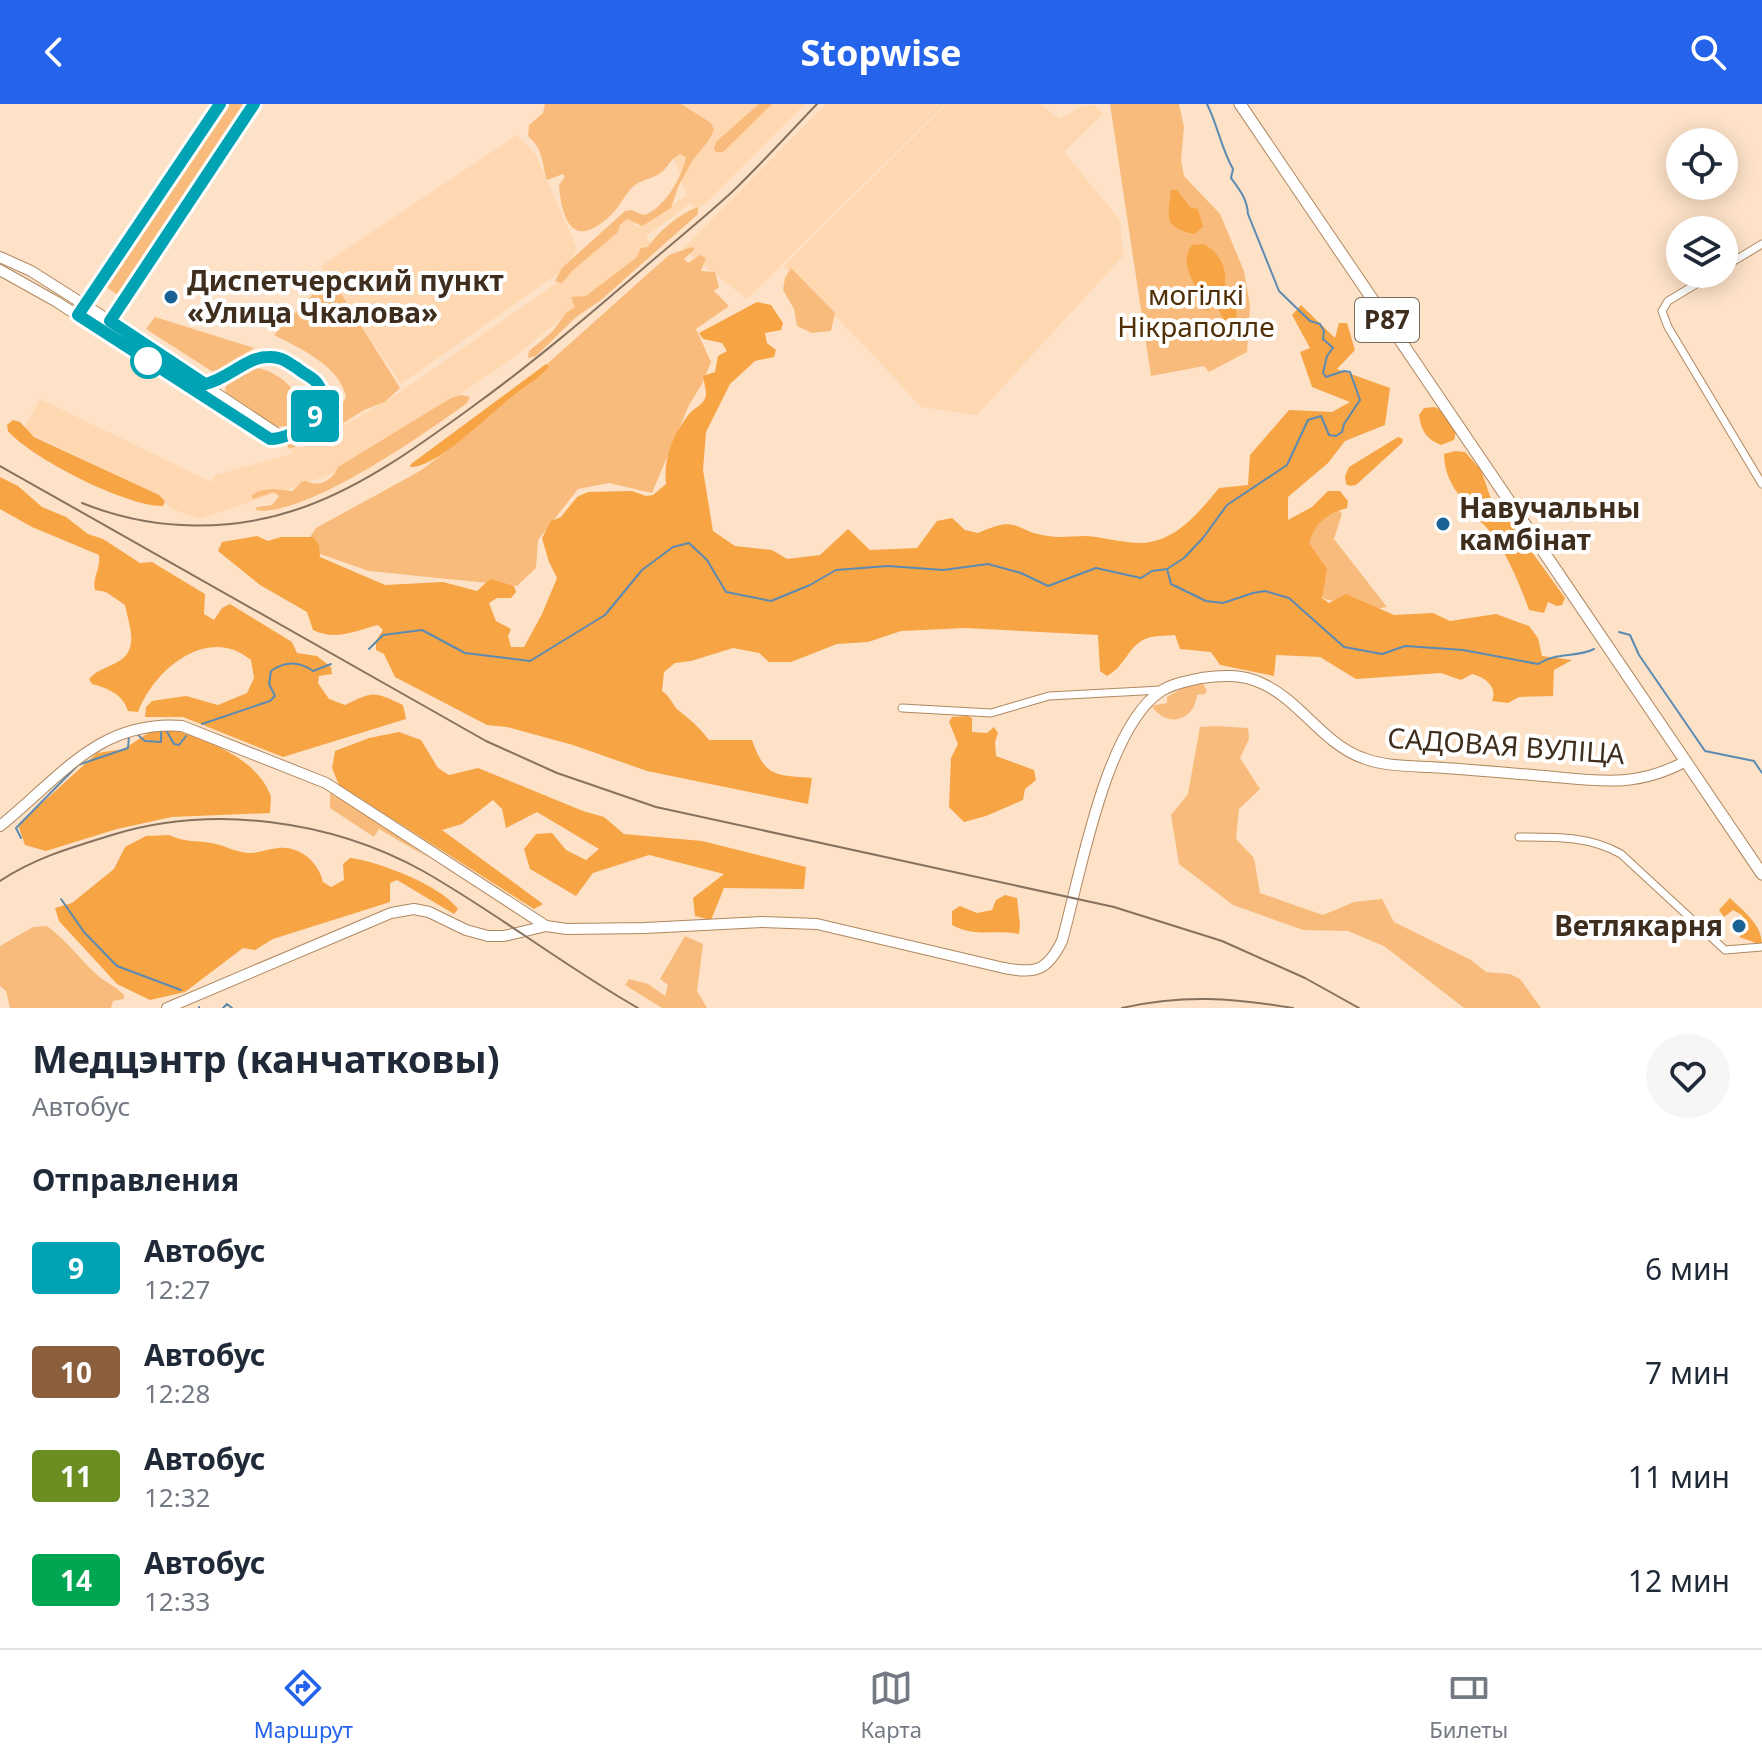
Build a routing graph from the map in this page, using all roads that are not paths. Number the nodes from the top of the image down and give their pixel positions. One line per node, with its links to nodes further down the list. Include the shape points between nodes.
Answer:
1 (220, 104): 9 (street)
2 (254, 104): 11 (street)
3 (1240, 104): 18 (main road, Р87)
4 (1762, 244): 6 (street)
5 (0, 257): 9 (street)
6 (1738, 259)
7 (0, 270): 10 (street)
8 (1690, 288): 15 (street, via 1662,311)
9 (85, 304): 10 (street); 11 (street)
10 (78, 315): 12 (street)
11 (110, 321): 12 (street); 13 (street)
12 (103, 332): 14 (street, via 270,439)
13 (205, 384): 14 (street); 14 (street, via 257,359 283,358 317,383 322,396 321,409 310,422)
14 (285, 437)
15 (1762, 484)
16 (1163, 690): 17 (street, САДОВАЯ ВУЛІЦА, via 1049,696 991,713); 18 (street, САДОВАЯ ВУЛІЦА, via 1213,676 1246,678 1279,692 1350,752 1403,765 1626,781 1665,773); 22 (street, САДОВАЯ ВУЛІЦА, via 1142,709 1117,752 1062,941 1045,967 1019,971 817,924)
17 (902, 708)
18 (1686, 761): 21 (main road, Р87)
19 (0, 826): 22 (street, via 107,739 157,724 182,726 326,783)
20 (1519, 837): 23 (street, via 1570,837 1607,846 1725,950)
21 (1762, 874)
22 (546, 926): 24 (street, via 488,936 429,912 391,913)
23 (1762, 947)
24 (167, 1008)

